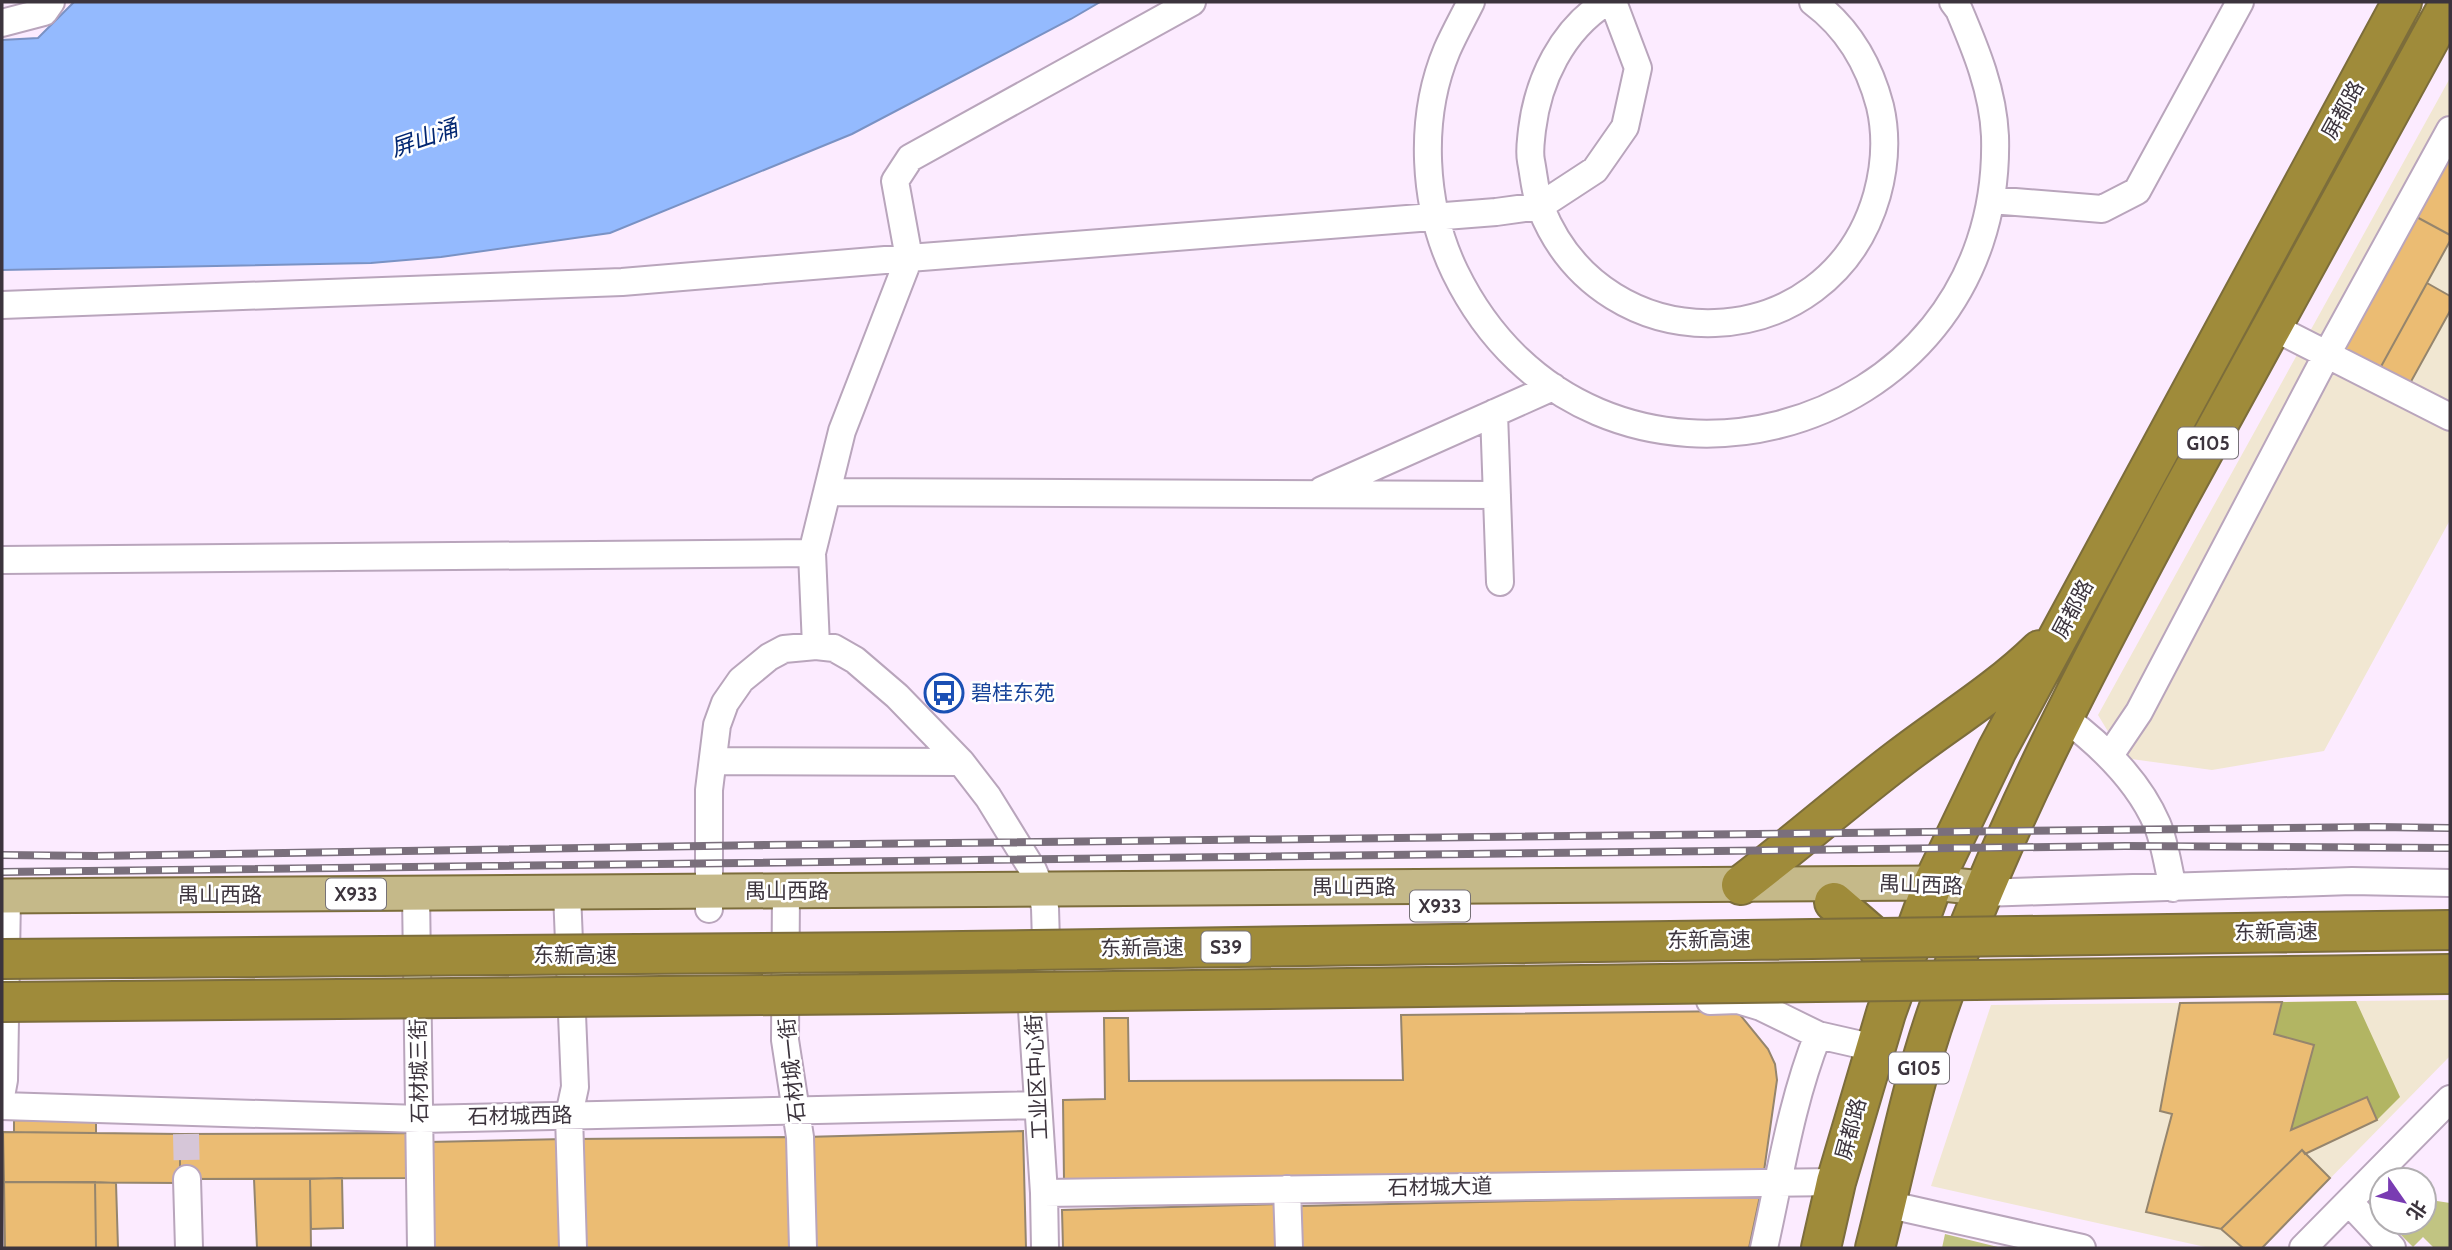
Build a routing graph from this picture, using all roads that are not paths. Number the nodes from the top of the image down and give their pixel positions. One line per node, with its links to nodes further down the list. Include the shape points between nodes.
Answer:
1 (51, 2): 11 (street, via 44,12)
2 (1192, 2): 16 (street, via 910,158 895,181)
3 (1471, 2): 15 (street, via 1446,52 1432,106 1428,161)
4 (1606, 2): 14 (street, via 1591,11 1556,52 1535,101 1530,154)
5 (1613, 2): 14 (street, via 1638,68 1625,127 1595,170)
6 (1813, 2): 14 (street, via 1849,36 1872,77 1884,123 1884,170 1871,216 1847,256 1813,289 1760,315 1725,323 1678,322 1633,308 1593,283 1561,248)
7 (1953, 2): 13 (street, via 1984,70 1995,135)
8 (2240, 2): 13 (street, via 2137,191 2102,209)
9 (2402, 2): 29 (highway, 屏都路 / G105)
10 (2445, 22): 18 (highway, 屏都路 / G105)
11 (2, 23)
12 (2450, 130): 19 (street)
13 (1991, 200): 20 (street, via 1977,249 1955,296 1925,337 1888,372 1845,401 1798,421 1748,432 1697,434 1634,424 1598,412)
14 (1540, 206): 15 (street)
15 (1435, 216): 16 (street); 20 (street, via 1466,295 1520,361)
16 (909, 258): 17 (street, via 622,282); 23 (street, via 842,431)
17 (2, 305)
18 (2271, 326): 19 (street); 31 (highway, 屏都路 / G105)
19 (2327, 354): 22 (street); 32 (street, via 2139,712)
20 (1553, 387): 21 (street)
21 (1494, 413): 24 (street); 25 (street)
22 (2450, 417)
23 (827, 492): 24 (street); 26 (street)
24 (1314, 494): 25 (street)
25 (1497, 495): 28 (street)
26 (812, 553): 27 (street); 30 (street)
27 (2, 560)
28 (1500, 582)
29 (2064, 626): 36 (highway, via 2013,676 1899,758); 39 (highway, 屏都路 / G105, via 1997,750)
30 (816, 646): 33 (street, via 784,649 741,680 717,725); 34 (street, via 834,648 864,667)
31 (2065, 718): 32 (street); 38 (highway, 屏都路 / G105)
32 (2110, 755): 37 (street, via 2143,796 2158,826)
33 (713, 761): 34 (street); 41 (street)
34 (961, 762): 40 (street, via 1033,870)
35 (2450, 883): 37 (street, via 2352,881)
36 (1741, 885): 39 (main road, 禺山西路 / X933); 40 (main road, 禺山西路 / X933)
37 (2173, 888): 38 (street)
38 (1982, 893): 39 (main road, 禺山西路 / X933, via 1972,887); 68 (highway, 屏都路 / G105, via 1910,1096)
39 (1929, 894): 44 (main road, 禺山西路 / X933); 52 (highway, 屏都路 / G105)
40 (1043, 899): 42 (main road, 禺山西路 / X933); 44 (main road, 禺山西路 / X933); 51 (street, 工业区中心街, via 1046,942)
41 (709, 900): 42 (main road, 禺山西路 / X933); 43 (main road, 禺山西路 / X933)
42 (786, 900): 59 (street, 石材城一街, via 785,1040)
43 (568, 902): 45 (main road, 禺山西路 / X933); 60 (street, via 575,1087)
44 (1834, 902): 52 (highway, via 1871,934 1884,957)
45 (416, 903): 46 (main road, 禺山西路 / X933); 61 (street, 石材城三街)
46 (4, 905): 55 (street)
47 (2450, 930): 48 (highway, 东新高速 / S39, bridge)
48 (2, 959)
49 (2450, 974): 50 (highway, 东新高速 / S39, bridge)
50 (2, 1002)
51 (1031, 1010): 53 (street, via 1738,1000); 57 (street, 工业区中心街)
52 (1886, 1013): 54 (highway, 屏都路 / G105)
53 (1818, 1035): 54 (street); 64 (street, via 1801,1084)
54 (1875, 1048): 63 (highway, 屏都路 / G105)
55 (2, 1091)
56 (2450, 1099): 67 (street)
57 (1038, 1105): 59 (street, 石材城西路); 66 (street, 工业区中心街)
58 (2, 1106): 61 (street, 石材城西路, via 186,1123)
59 (797, 1111): 60 (street, 石材城西路); 73 (street, 石材城一街)
60 (569, 1115): 61 (street, 石材城西路); 72 (street)
61 (420, 1119): 71 (street, 石材城三街)
62 (187, 1179): 70 (street)
63 (1836, 1182): 64 (street, 石材城大道); 77 (highway, 屏都路 / G105)
64 (1779, 1183): 65 (street, 石材城大道); 76 (street)
65 (1287, 1189): 66 (street, 石材城大道); 75 (street)
66 (1044, 1193): 74 (street, 工业区中心街)
67 (2349, 1202): 69 (street); 80 (street)
68 (1886, 1204): 78 (highway, 屏都路 / G105); 79 (street)
69 (2313, 1245)
70 (189, 1248)
71 (421, 1248)
72 (573, 1248)
73 (803, 1248)
74 (1045, 1248)
75 (1289, 1248)
76 (1765, 1248)
77 (1821, 1248)
78 (1875, 1248)
79 (2081, 1248)
80 (2392, 1248)

